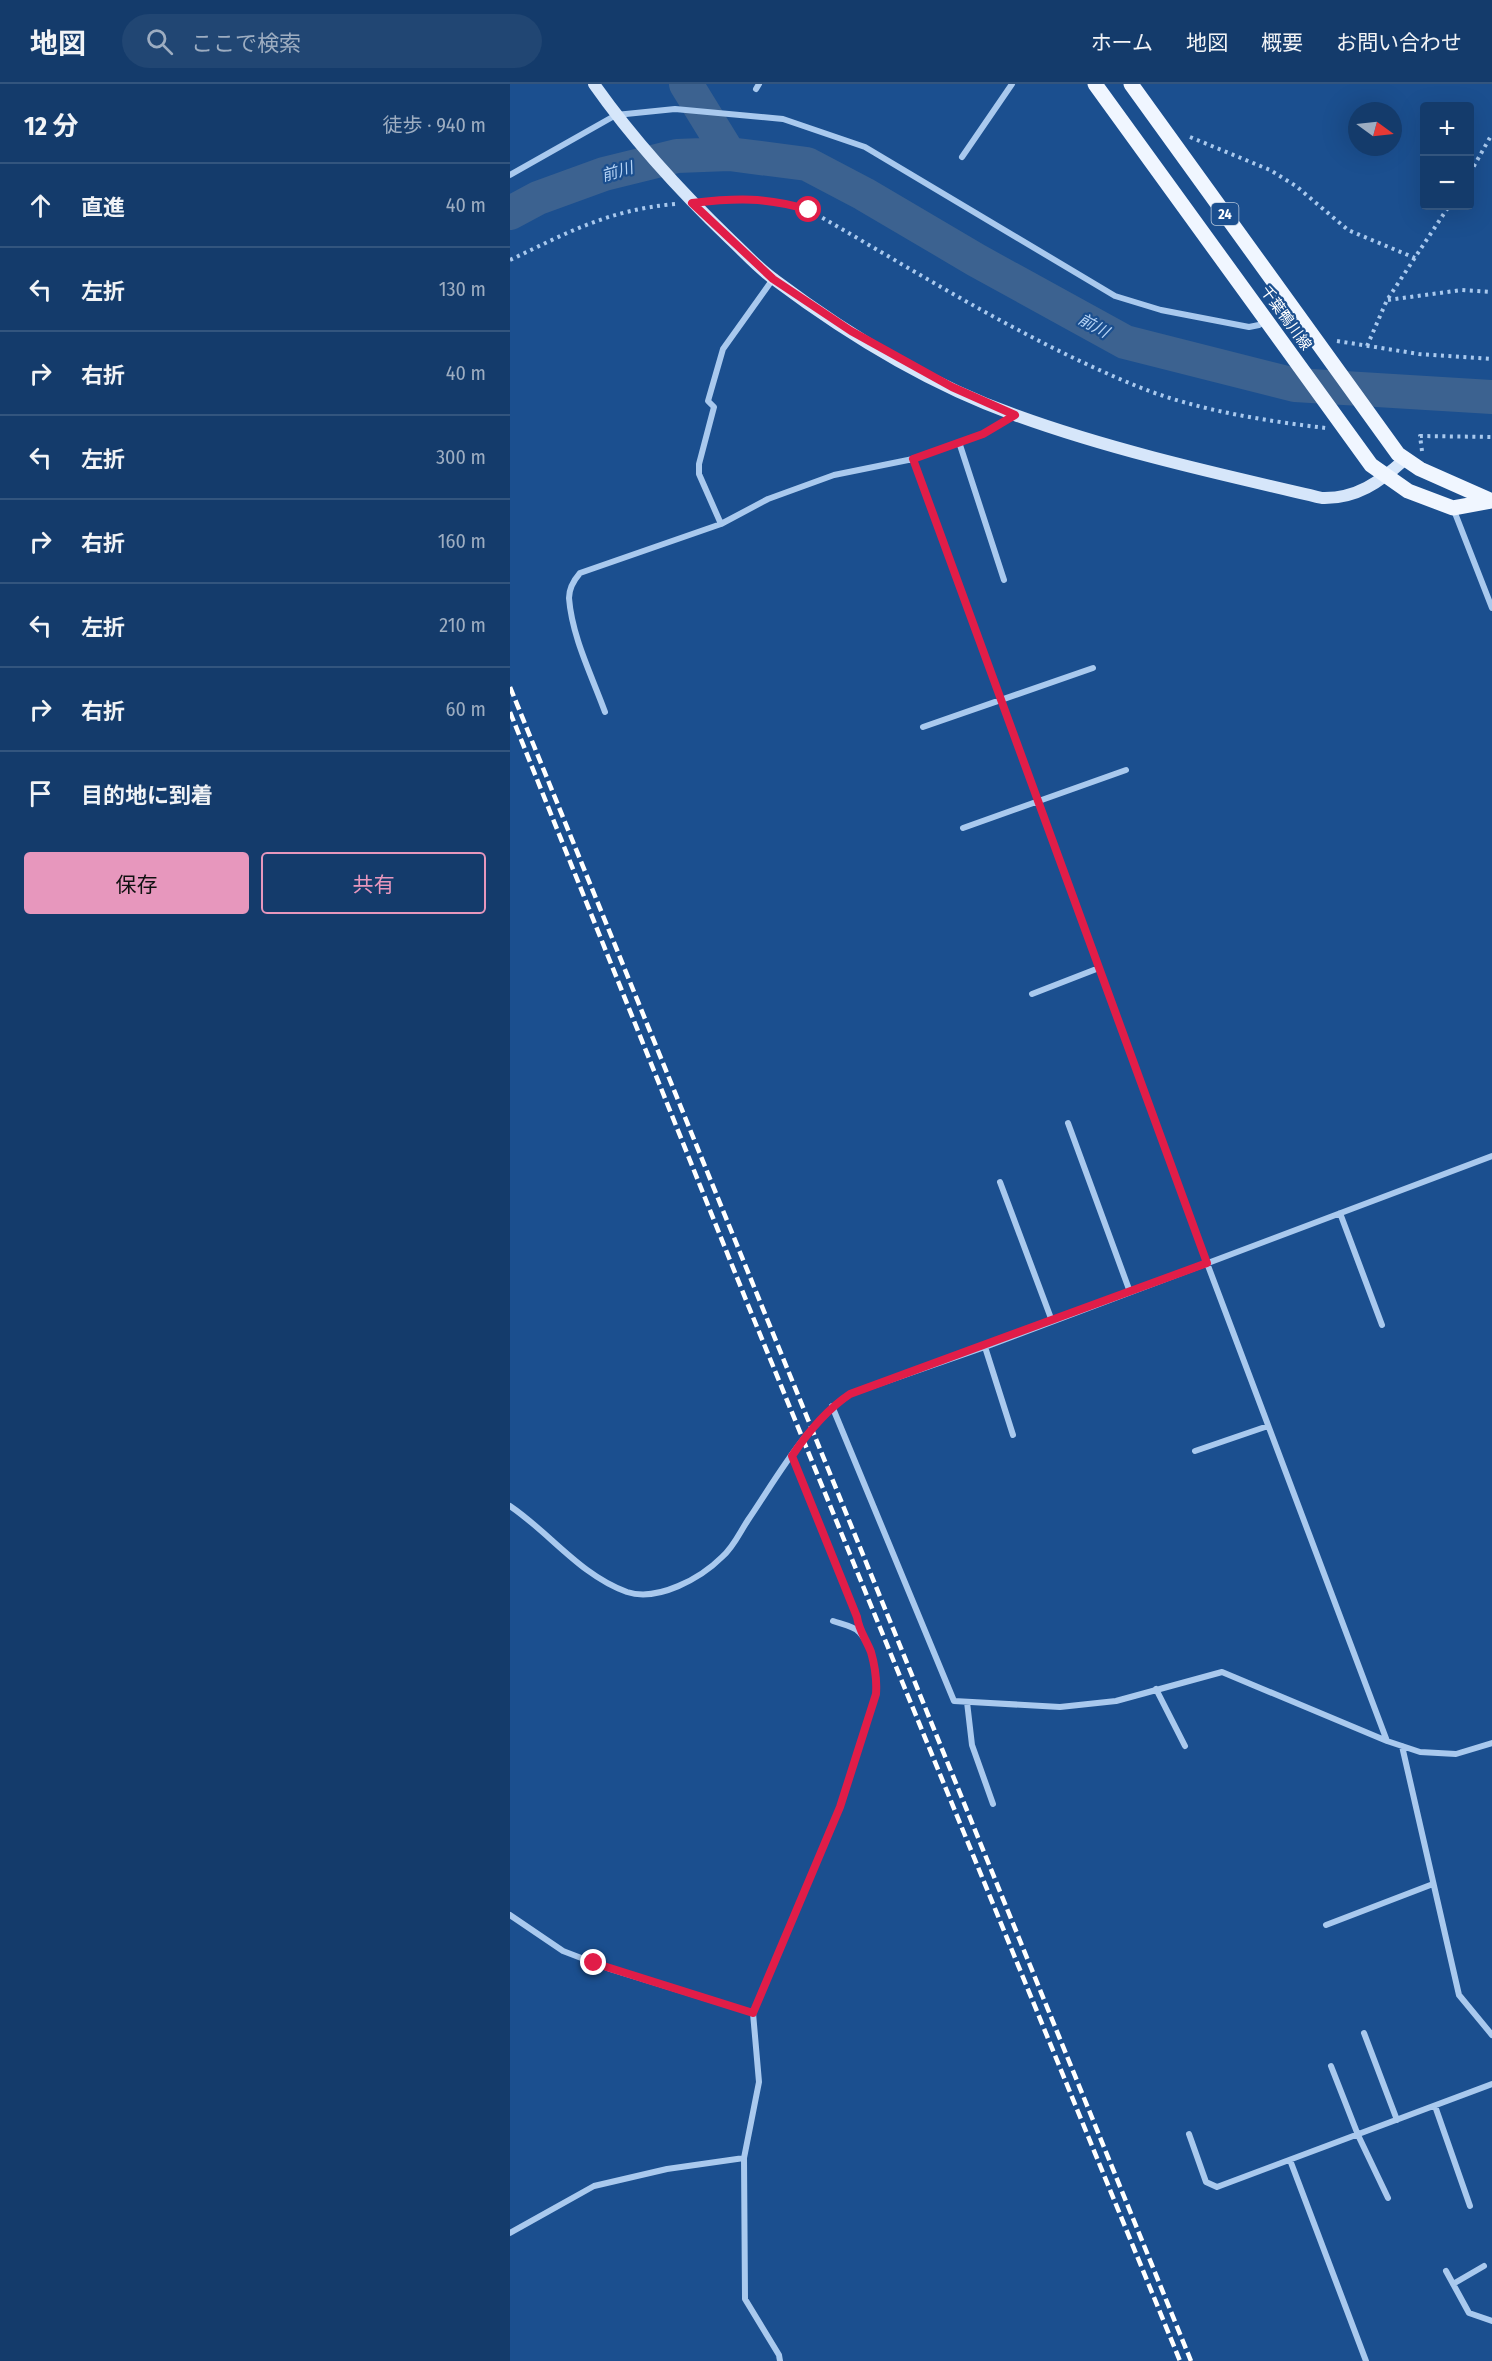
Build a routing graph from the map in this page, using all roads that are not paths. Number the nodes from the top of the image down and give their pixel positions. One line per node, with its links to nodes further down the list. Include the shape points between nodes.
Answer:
1 (594, 84): 5 (street)
2 (1012, 84): 6 (street)
3 (1095, 84): 9 (main road, 千葉鴨川線 / 24)
4 (1131, 84): 13 (main road, 千葉鴨川線 / 24, via 1382,435)
5 (616, 115): 7 (street); 8 (street, via 692,203); 9 (street, via 675,109 783,119 865,147 1115,296 1161,310 1249,327)
6 (962, 157)
7 (510, 175)
8 (773, 279): 10 (street, via 904,362); 17 (street, via 723,349 708,401 714,407 699,474)
9 (1266, 320): 14 (main road, 千葉鴨川線 / 24, via 1339,430)
10 (1015, 415): 11 (street, via 983,434); 14 (street, via 1137,452 1322,498 1351,495)
11 (959, 442): 12 (street); 18 (street)
12 (913, 459): 17 (street, via 834,475 768,499); 21 (street)
13 (1404, 460): 14 (street); 15 (main road, 千葉鴨川線 / 24)
14 (1385, 477): 16 (main road, 千葉鴨川線 / 24, via 1408,491)
15 (1492, 501): 16 (main road, 千葉鴨川線 / 24)
16 (1453, 508): 19 (street)
17 (721, 524): 22 (street, via 615,558 580,573 572,582 569,597 577,637)
18 (1004, 580)
19 (1492, 608)
20 (1093, 668): 21 (street)
21 (1002, 701): 23 (street); 25 (street)
22 (605, 712)
23 (922, 727)
24 (1126, 770): 25 (street)
25 (1039, 803): 26 (street); 27 (street)
26 (963, 828)
27 (1099, 968): 28 (street); 33 (street)
28 (1032, 994)
29 (1068, 1123): 34 (street)
30 (1492, 1156): 32 (street)
31 (1000, 1182): 35 (street)
32 (1340, 1213): 33 (street); 36 (street)
33 (1207, 1263): 34 (street); 39 (street)
34 (1130, 1292): 35 (street)
35 (1052, 1321): 37 (street)
36 (1382, 1325)
37 (985, 1347): 38 (street, via 850,1394); 40 (street)
38 (832, 1406): 42 (street, via 792,1456 724,1556 673,1588 629,1592 590,1572); 45 (street, via 954,1701)
39 (1268, 1425): 41 (street); 46 (street)
40 (1013, 1435)
41 (1195, 1451)
42 (510, 1506)
43 (833, 1621): 54 (street, via 859,1631 870,1650 877,1677 876,1694 840,1807)
44 (1156, 1689): 45 (street, via 1116,1701 1060,1707); 46 (street, via 1222,1672); 48 (street)
45 (967, 1702): 50 (street, via 972,1745)
46 (1387, 1741): 49 (street)
47 (1492, 1743): 49 (street, via 1456,1754 1420,1752)
48 (1185, 1746)
49 (1402, 1746): 51 (street)
50 (993, 1804)
51 (1433, 1884): 53 (street); 56 (street, via 1459,1995)
52 (510, 1915): 54 (street, via 563,1951)
53 (1326, 1925)
54 (753, 2013): 63 (street, via 759,2082)
55 (1364, 2033): 60 (street)
56 (1492, 2036)
57 (1332, 2066): 62 (street)
58 (1492, 2084): 59 (street)
59 (1435, 2106): 60 (street); 66 (street)
60 (1396, 2120): 62 (street)
61 (1189, 2134): 64 (street, via 1206,2182 1217,2187)
62 (1358, 2134): 64 (street); 65 (street)
63 (744, 2158): 67 (street, via 667,2169 594,2186); 72 (street, via 745,2300)
64 (1290, 2160): 73 (street)
65 (1388, 2198)
66 (1470, 2206)
67 (510, 2233)
68 (1484, 2266): 70 (street)
69 (1446, 2271): 70 (street)
70 (1453, 2284): 71 (street, via 1469,2313)
71 (1492, 2321)
72 (780, 2361)
73 (1366, 2361)

